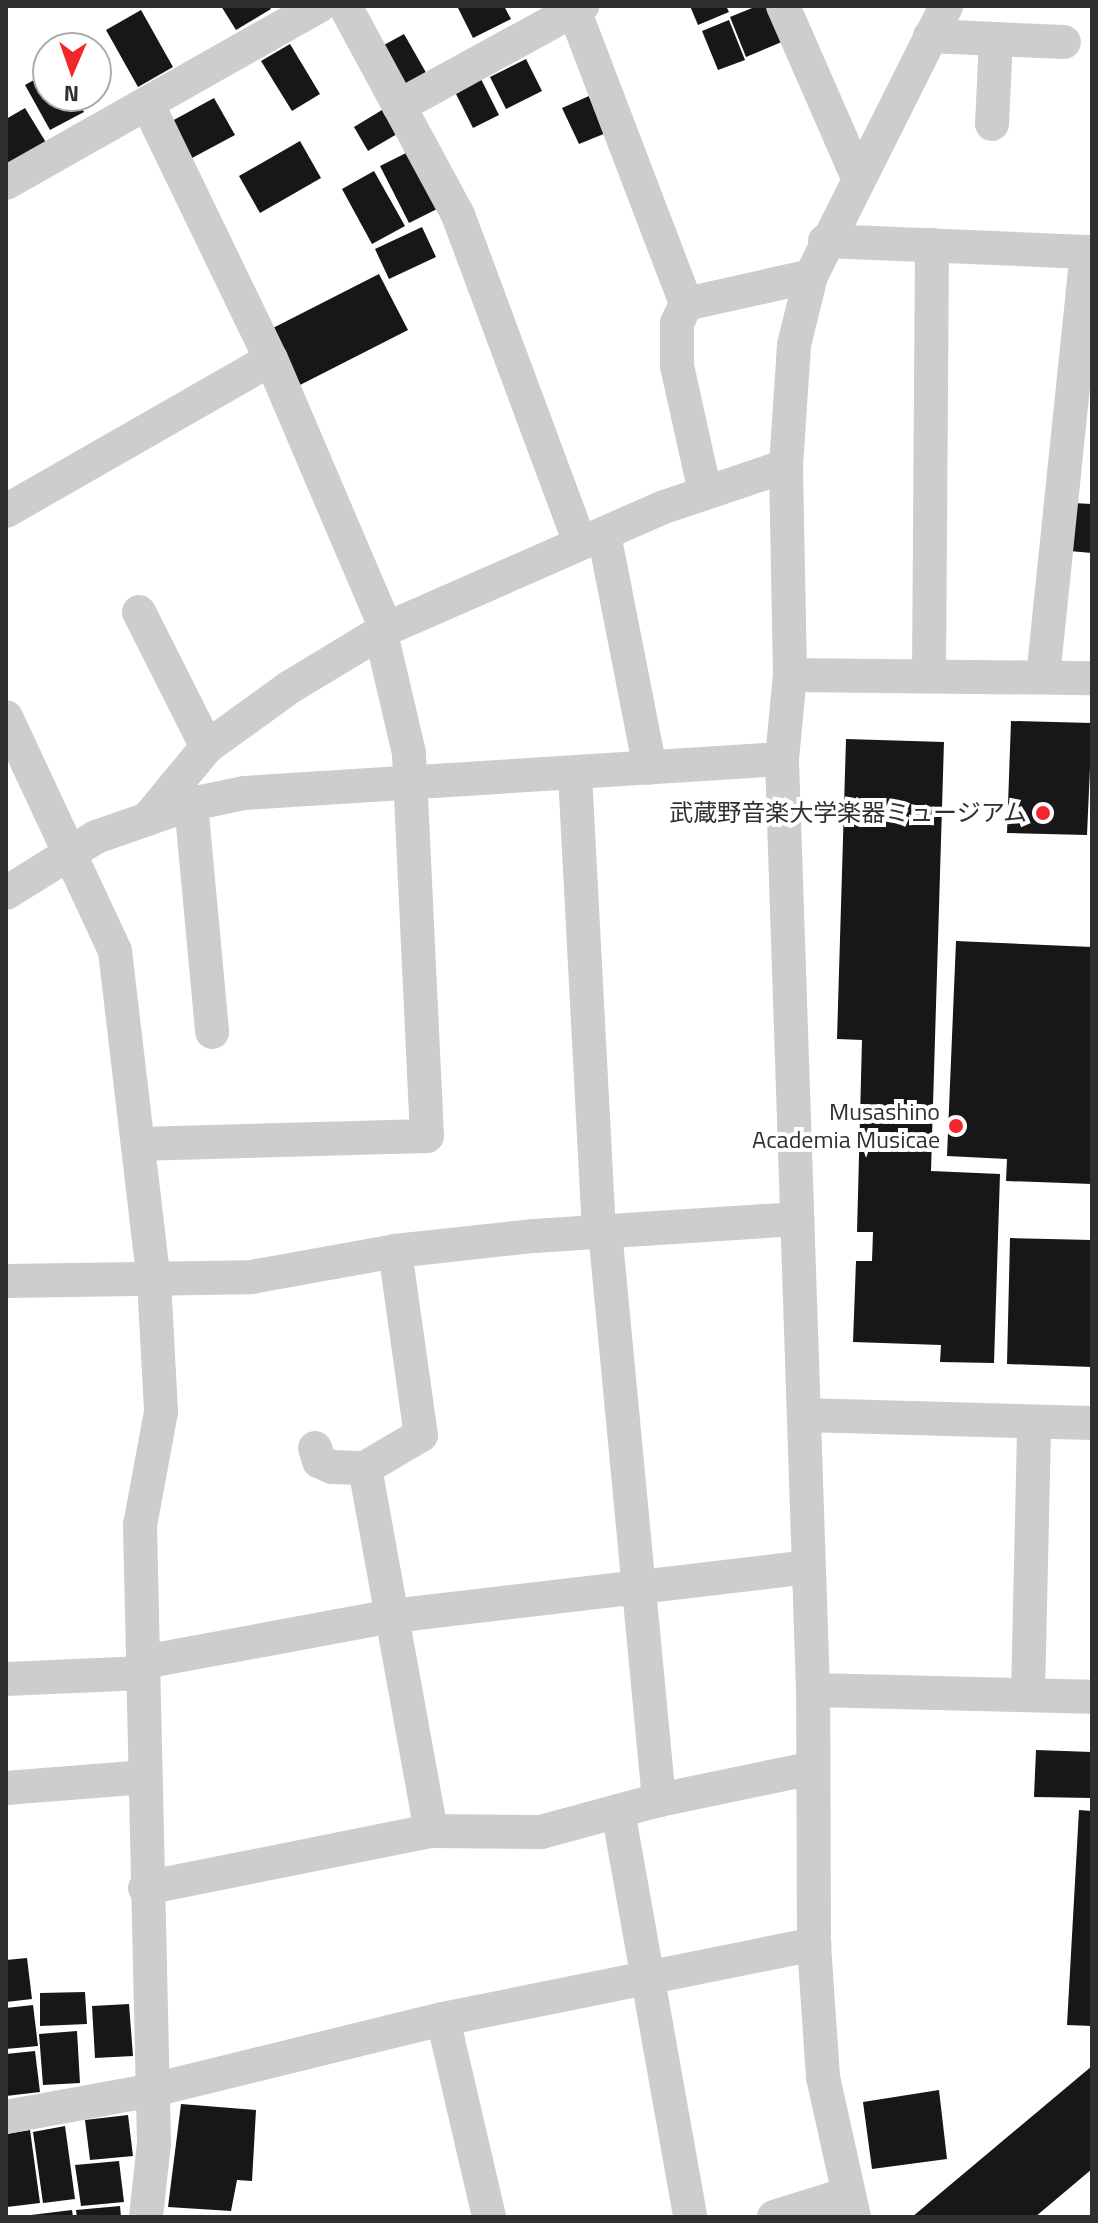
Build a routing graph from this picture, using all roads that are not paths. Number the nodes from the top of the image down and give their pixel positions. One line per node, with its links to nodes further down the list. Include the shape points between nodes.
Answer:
1 (319, 6): 9 (street)
2 (345, 6): 10 (street)
3 (783, 6): 12 (street)
4 (946, 6): 6 (street)
5 (578, 8): 10 (street); 18 (street)
6 (930, 36): 7 (street); 12 (street)
7 (996, 39): 8 (street); 11 (street)
8 (1064, 42)
9 (147, 103): 13 (street); 19 (street)
10 (399, 106): 23 (street, via 458,215)
11 (992, 124)
12 (857, 175): 14 (street)
13 (6, 183)
14 (825, 241): 15 (street); 17 (street)
15 (932, 245): 16 (street); 27 (street)
16 (1090, 252): 28 (street)
17 (811, 276): 18 (street); 20 (street, via 794,345)
18 (686, 304): 21 (street, via 677,323 677,366)
19 (271, 359): 22 (street); 25 (street)
20 (786, 466): 21 (street); 26 (street)
21 (705, 492): 23 (street)
22 (6, 511)
23 (592, 539): 25 (street); 33 (street)
24 (139, 612): 31 (street)
25 (383, 631): 31 (street, via 290,687); 35 (street)
26 (790, 675): 27 (street); 32 (street)
27 (929, 676): 28 (street)
28 (1043, 677): 29 (street)
29 (1092, 678)
30 (6, 717): 38 (street)
31 (207, 747): 37 (street)
32 (782, 759): 33 (street); 42 (street)
33 (650, 768): 34 (street)
34 (575, 774): 35 (street); 43 (street)
35 (411, 784): 36 (street, via 244,793); 41 (street, via 427,1136)
36 (191, 804): 37 (street); 40 (street)
37 (149, 817): 38 (street)
38 (69, 849): 39 (street); 41 (street, via 115,951)
39 (6, 893)
40 (212, 1032)
41 (138, 1144): 46 (street)
42 (797, 1219): 43 (street); 47 (street)
43 (602, 1231): 44 (street); 53 (street)
44 (395, 1251): 46 (street, via 251,1277); 51 (street, via 421,1435)
45 (6, 1281): 46 (street)
46 (154, 1281): 55 (street, via 161,1412 140,1525)
47 (804, 1415): 48 (street); 52 (street)
48 (1034, 1422): 49 (street); 58 (street)
49 (1092, 1423)
50 (315, 1448): 51 (street, via 319,1461 332,1467)
51 (365, 1468): 54 (street)
52 (807, 1567): 53 (street); 57 (street)
53 (639, 1587): 54 (street); 63 (street)
54 (392, 1616): 55 (street); 65 (street)
55 (143, 1667): 56 (street); 61 (street)
56 (6, 1679)
57 (813, 1690): 58 (street); 60 (street)
58 (1028, 1694): 59 (street)
59 (1092, 1697)
60 (813, 1768): 63 (street); 67 (street)
61 (146, 1777): 62 (street); 66 (street)
62 (6, 1788)
63 (659, 1800): 64 (street)
64 (618, 1811): 65 (street, via 541,1832); 68 (street)
65 (431, 1831): 66 (street)
66 (145, 1888): 70 (street)
67 (814, 1944): 68 (street); 72 (street, via 823,2077)
68 (644, 1979): 69 (street); 75 (street)
69 (443, 2019): 70 (street); 74 (street)
70 (153, 2090): 71 (street); 73 (street)
71 (6, 2117)
72 (851, 2205): 76 (street)
73 (146, 2217)
74 (489, 2217)
75 (690, 2217)
76 (774, 2217)

